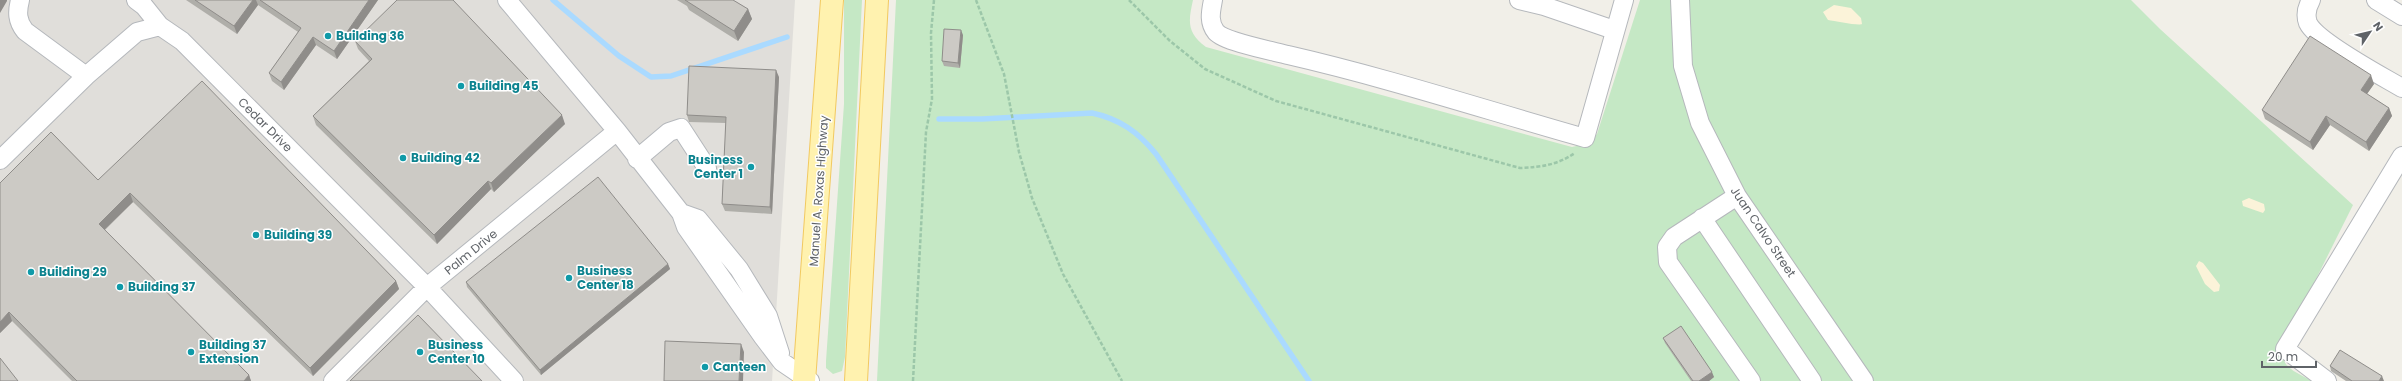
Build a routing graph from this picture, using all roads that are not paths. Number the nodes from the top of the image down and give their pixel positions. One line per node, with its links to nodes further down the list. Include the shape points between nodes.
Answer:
1 (20, 0): 16 (street, via 17,12 20,24 26,31)
2 (136, 0): 14 (street, Cedar Drive)
3 (506, 0): 18 (street)
4 (832, 0): 26 (main road, Manuel A. Roxas Highway)
5 (877, 0): 29 (main road)
6 (1213, 0): 15 (street, via 1210,16 1212,25 1216,32 1225,38 1329,64 1585,138)
7 (1519, 0): 12 (street)
8 (1624, 0): 15 (street)
9 (1680, 0): 23 (street, Juan Calvo Street, via 1683,66 1700,123)
10 (2311, 0): 17 (street, via 2306,8 2308,23 2321,37)
11 (2384, 2): 13 (street)
12 (1546, 3): 15 (street)
13 (2402, 16)
14 (160, 26): 16 (street, via 136,32); 25 (street, Cedar Drive, via 182,41)
15 (1614, 30)
16 (86, 76): 21 (street)
17 (2402, 88)
18 (617, 131): 20 (street); 25 (street, Palm Drive)
19 (2402, 156): 33 (street, via 2285,349)
20 (637, 159): 22 (street, via 669,132 681,128); 26 (street, via 681,212 698,219 739,269 768,316 782,362)
21 (0, 160)
22 (707, 168)
23 (1737, 196): 24 (street); 32 (street, Juan Calvo Street)
24 (1702, 218): 30 (street, via 1674,237 1667,247 1668,262); 31 (street)
25 (427, 288): 27 (street, Palm Drive); 28 (street, Cedar Drive)
26 (806, 380)
27 (333, 381)
28 (514, 381)
29 (856, 381)
30 (1751, 381)
31 (1812, 381)
32 (1864, 381)
33 (2327, 381)

